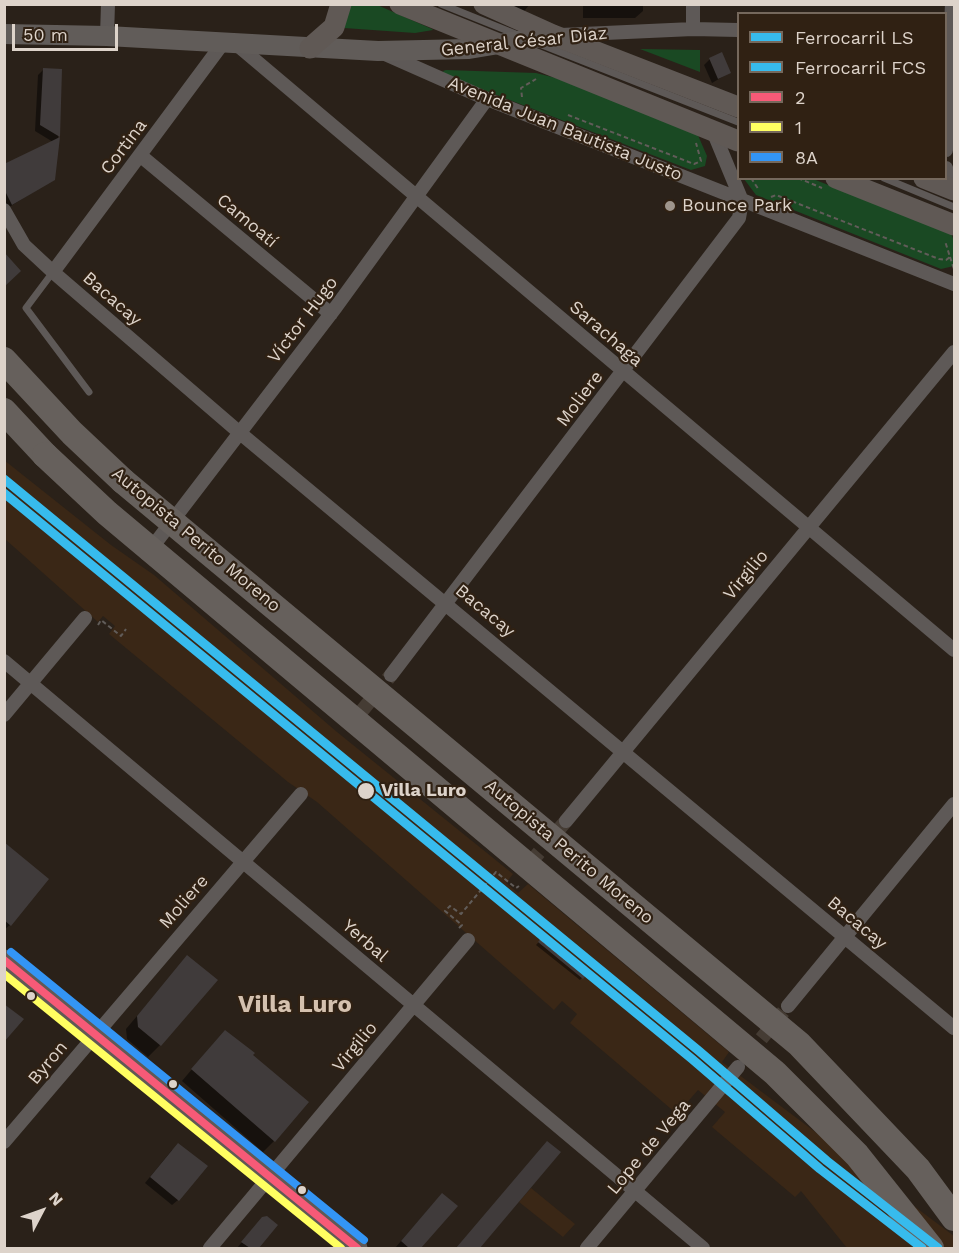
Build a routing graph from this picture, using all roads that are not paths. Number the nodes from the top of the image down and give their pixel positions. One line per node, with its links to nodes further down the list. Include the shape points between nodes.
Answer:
1 (108, 4): 12 (street)
2 (341, 4): 17 (main road, via 334,27)
3 (400, 4): 16 (main road)
4 (441, 4): 14 (lane)
5 (484, 4): 11 (main road)
6 (693, 4): 8 (street)
7 (952, 4): 13 (street)
8 (693, 29): 9 (street, General César Díaz); 11 (street, General César Díaz)
9 (737, 30)
10 (4, 34): 12 (street, General César Díaz)
11 (553, 35): 14 (street, General César Díaz); 21 (main road)
12 (107, 36): 15 (street, General César Díaz)
13 (950, 36): 20 (street)
14 (527, 39): 16 (street, General César Díaz); 22 (lane)
15 (230, 43): 17 (street, General César Díaz); 25 (street, Cortina); 31 (street, Sarachaga)
16 (497, 45): 18 (street, General César Díaz, via 458,50); 23 (main road)
17 (310, 48): 18 (street, General César Díaz)
18 (378, 51): 19 (street, Avenida Juan Bautista Justo)
19 (487, 99): 31 (street, Víctor Hugo); 32 (street, Avenida Juan Bautista Justo)
20 (947, 104)
21 (737, 107)
22 (737, 122)
23 (713, 131): 24 (main road); 32 (street)
24 (737, 141)
25 (141, 156): 35 (street, Cortina); 37 (street, Camoatí)
26 (947, 174): 30 (street)
27 (892, 180): 30 (lane)
28 (927, 180): 30 (main road)
29 (833, 185): 34 (main road)
30 (954, 196)
31 (416, 197): 37 (street, Víctor Hugo); 40 (street, Sarachaga)
32 (742, 201): 36 (street, Avenida Juan Bautista Justo); 40 (street, Moliere, via 739,218)
33 (4, 210): 35 (street, Bacacay, via 24,245)
34 (949, 231)
35 (53, 272): 41 (lane, via 26,308); 43 (street, Bacacay)
36 (954, 284)
37 (331, 314): 43 (street, Víctor Hugo)
38 (954, 352): 44 (street, Virgilio)
39 (4, 360): 69 (highway, Autopista Perito Moreno, bridge, via 123,481 799,1044 918,1170)
40 (623, 372): 44 (street, Sarachaga); 46 (street, Moliere)
41 (89, 392)
42 (4, 411): 74 (highway, Autopista Perito Moreno, bridge, via 107,513 775,1073 857,1155)
43 (240, 433): 45 (street, Víctor Hugo); 46 (street, Bacacay)
44 (809, 528): 48 (street, Sarachaga); 53 (street, Virgilio)
45 (143, 559)
46 (447, 602): 50 (street, Moliere); 53 (street, Bacacay)
47 (85, 618): 51 (street)
48 (954, 650)
49 (4, 662): 51 (street, Yerbal)
50 (391, 675)
51 (30, 683): 52 (street); 57 (street, Yerbal)
52 (4, 715)
53 (624, 751): 56 (street, Virgilio); 58 (street, Bacacay)
54 (301, 794): 57 (street, Moliere)
55 (954, 804): 58 (street)
56 (566, 821)
57 (244, 861): 61 (street, Yerbal); 64 (street, Moliere)
58 (845, 937): 62 (street); 63 (street, Bacacay)
59 (468, 940): 61 (street, Virgilio)
60 (4, 960): 64 (main road)
61 (413, 1006): 67 (street, Virgilio); 68 (street, Yerbal)
62 (788, 1006)
63 (954, 1028)
64 (95, 1034): 66 (street, Byron); 67 (main road)
65 (738, 1067): 68 (street, Lope de Vega)
66 (4, 1142)
67 (270, 1177): 70 (street, Virgilio); 71 (main road)
68 (636, 1192): 72 (street, Lope de Vega); 73 (street, Yerbal)
69 (954, 1218)
70 (210, 1248)
71 (357, 1248)
72 (587, 1248)
73 (703, 1248)
74 (931, 1248)

